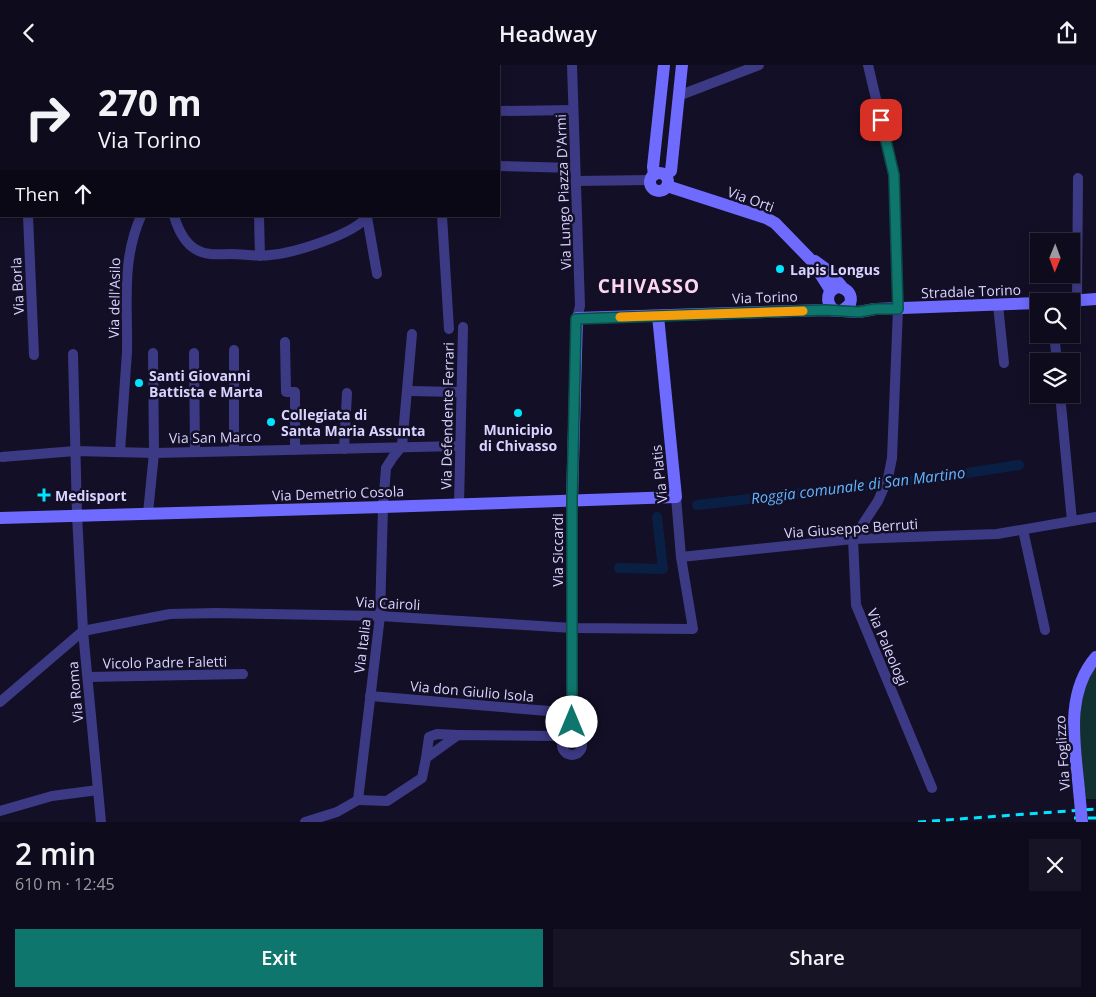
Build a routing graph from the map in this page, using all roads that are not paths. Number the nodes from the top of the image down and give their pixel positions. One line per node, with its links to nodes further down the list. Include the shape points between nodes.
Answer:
1 (572, 65): 7 (street, Via Lungo Piazza D'Armi)
2 (664, 65): 12 (street, via 653,167)
3 (682, 65): 6 (street)
4 (759, 65): 6 (street)
5 (868, 65): 31 (street, via 894,175)
6 (678, 96): 12 (street, via 671,171)
7 (573, 110): 8 (street); 10 (street, Via Lungo Piazza D'Armi)
8 (500, 111)
9 (500, 167): 10 (street)
10 (575, 168): 13 (street, Via Lungo Piazza D'Armi)
11 (1078, 178): 25 (street)
12 (659, 179): 13 (street, Via Orti); 21 (street, Via Orti, via 766,218)
13 (575, 181): 34 (street, Via Lungo Piazza D'Armi, via 580,306)
14 (28, 217): 43 (street, Via Borla)
15 (141, 217): 55 (street, Via dell'Asilo, via 127,266 127,353)
16 (174, 217): 20 (street, via 185,240 199,251)
17 (367, 217): 20 (street, via 354,229 332,238 285,253); 22 (street)
18 (442, 217): 36 (street)
19 (259, 219): 20 (street)
20 (260, 255)
21 (812, 261): 23 (street, Via Orti); 24 (street, Via Orti, via 830,272)
22 (377, 274)
23 (831, 291): 24 (street, via 834,288); 32 (street, via 828,301)
24 (847, 291): 30 (street, Stradale Torino); 32 (street, via 850,304)
25 (1073, 293)
26 (1096, 299): 27 (street)
27 (1080, 300)
28 (1030, 303): 29 (street, Stradale Torino)
29 (998, 305): 31 (street, Stradale Torino); 44 (street)
30 (875, 309): 31 (street, Stradale Torino); 32 (street, Stradale Torino, via 859,312)
31 (898, 309): 69 (street, via 892,458 878,501)
32 (838, 310): 33 (street, Via Torino)
33 (658, 317): 34 (street, Via Torino); 59 (street, Via Platis)
34 (576, 319): 60 (street, Via Siccardi)
35 (463, 327): 46 (street, Via Defendente Ferrari)
36 (449, 329)
37 (412, 334): 45 (street)
38 (285, 342): 53 (street, via 286,392 295,392)
39 (234, 350): 52 (street)
40 (153, 353): 57 (street)
41 (194, 353): 56 (street)
42 (73, 354): 54 (street)
43 (34, 355)
44 (1004, 363)
45 (408, 391): 46 (street); 49 (street)
46 (461, 392): 50 (street, Via Defendente Ferrari)
47 (347, 393): 51 (street)
48 (1061, 403): 67 (street)
49 (402, 446): 50 (street, Via San Marco); 51 (street, Via San Marco); 62 (street, Via Italia, via 386,468)
50 (459, 446): 61 (street, Via Defendente Ferrari)
51 (344, 449): 53 (street, Via San Marco)
52 (234, 450): 53 (street, Via San Marco); 56 (street, Via San Marco)
53 (295, 450)
54 (75, 451): 55 (street, Via San Marco); 58 (street, Via San Marco); 64 (street)
55 (120, 452): 57 (street, Via San Marco)
56 (195, 452): 57 (street, Via San Marco)
57 (154, 453): 63 (street)
58 (2, 457)
59 (676, 497): 60 (street, Via Demetrio Cosola); 70 (street, Via Platis)
60 (572, 500): 61 (street, Via Demetrio Cosola); 72 (street, Via Siccardi)
61 (459, 505): 62 (street, Via Demetrio Cosola)
62 (383, 507): 63 (street, Via Demetrio Cosola); 71 (street, Via Italia)
63 (148, 513): 64 (street, Via Demetrio Cosola)
64 (77, 515): 66 (street, Via Demetrio Cosola); 75 (street, Via Roma)
65 (1096, 517): 67 (street, Via Giuseppe Berruti)
66 (0, 518)
67 (1072, 521): 68 (street, Via Giuseppe Berruti)
68 (1022, 530): 69 (street, Via Giuseppe Berruti, via 997,534); 74 (street)
69 (853, 539): 70 (street, Via Giuseppe Berruti); 84 (street, Via Paleologi, via 856,605)
70 (681, 557): 73 (street, Via Platis)
71 (380, 616): 72 (street, Via Cairoli); 75 (street, Via Cairoli, via 170,614); 79 (street, Via Italia)
72 (572, 628): 73 (street, Via Cairoli); 81 (street, Via Siccardi)
73 (693, 629)
74 (1045, 630)
75 (83, 631): 78 (street, Via Roma); 80 (street)
76 (1096, 657): 90 (street, Via Foglizzo, bridge, via 1079,685 1074,710)
77 (243, 674): 78 (street, Vicolo Padre Faletti)
78 (88, 677): 85 (street, Via Roma)
79 (370, 696): 81 (street, Via don Giulio Isola); 86 (street, Via Italia)
80 (0, 702)
81 (572, 717): 82 (street, Via Siccardi, via 569,738)
82 (458, 735): 83 (street); 83 (street, via 429,737)
83 (426, 758): 86 (street, via 422,778 387,801)
84 (932, 788)
85 (98, 790): 87 (street, via 52,797); 88 (street, Via Roma)
86 (358, 800): 89 (street, via 337,812)
87 (0, 811)
88 (101, 822)
89 (305, 822)
90 (1082, 822)

